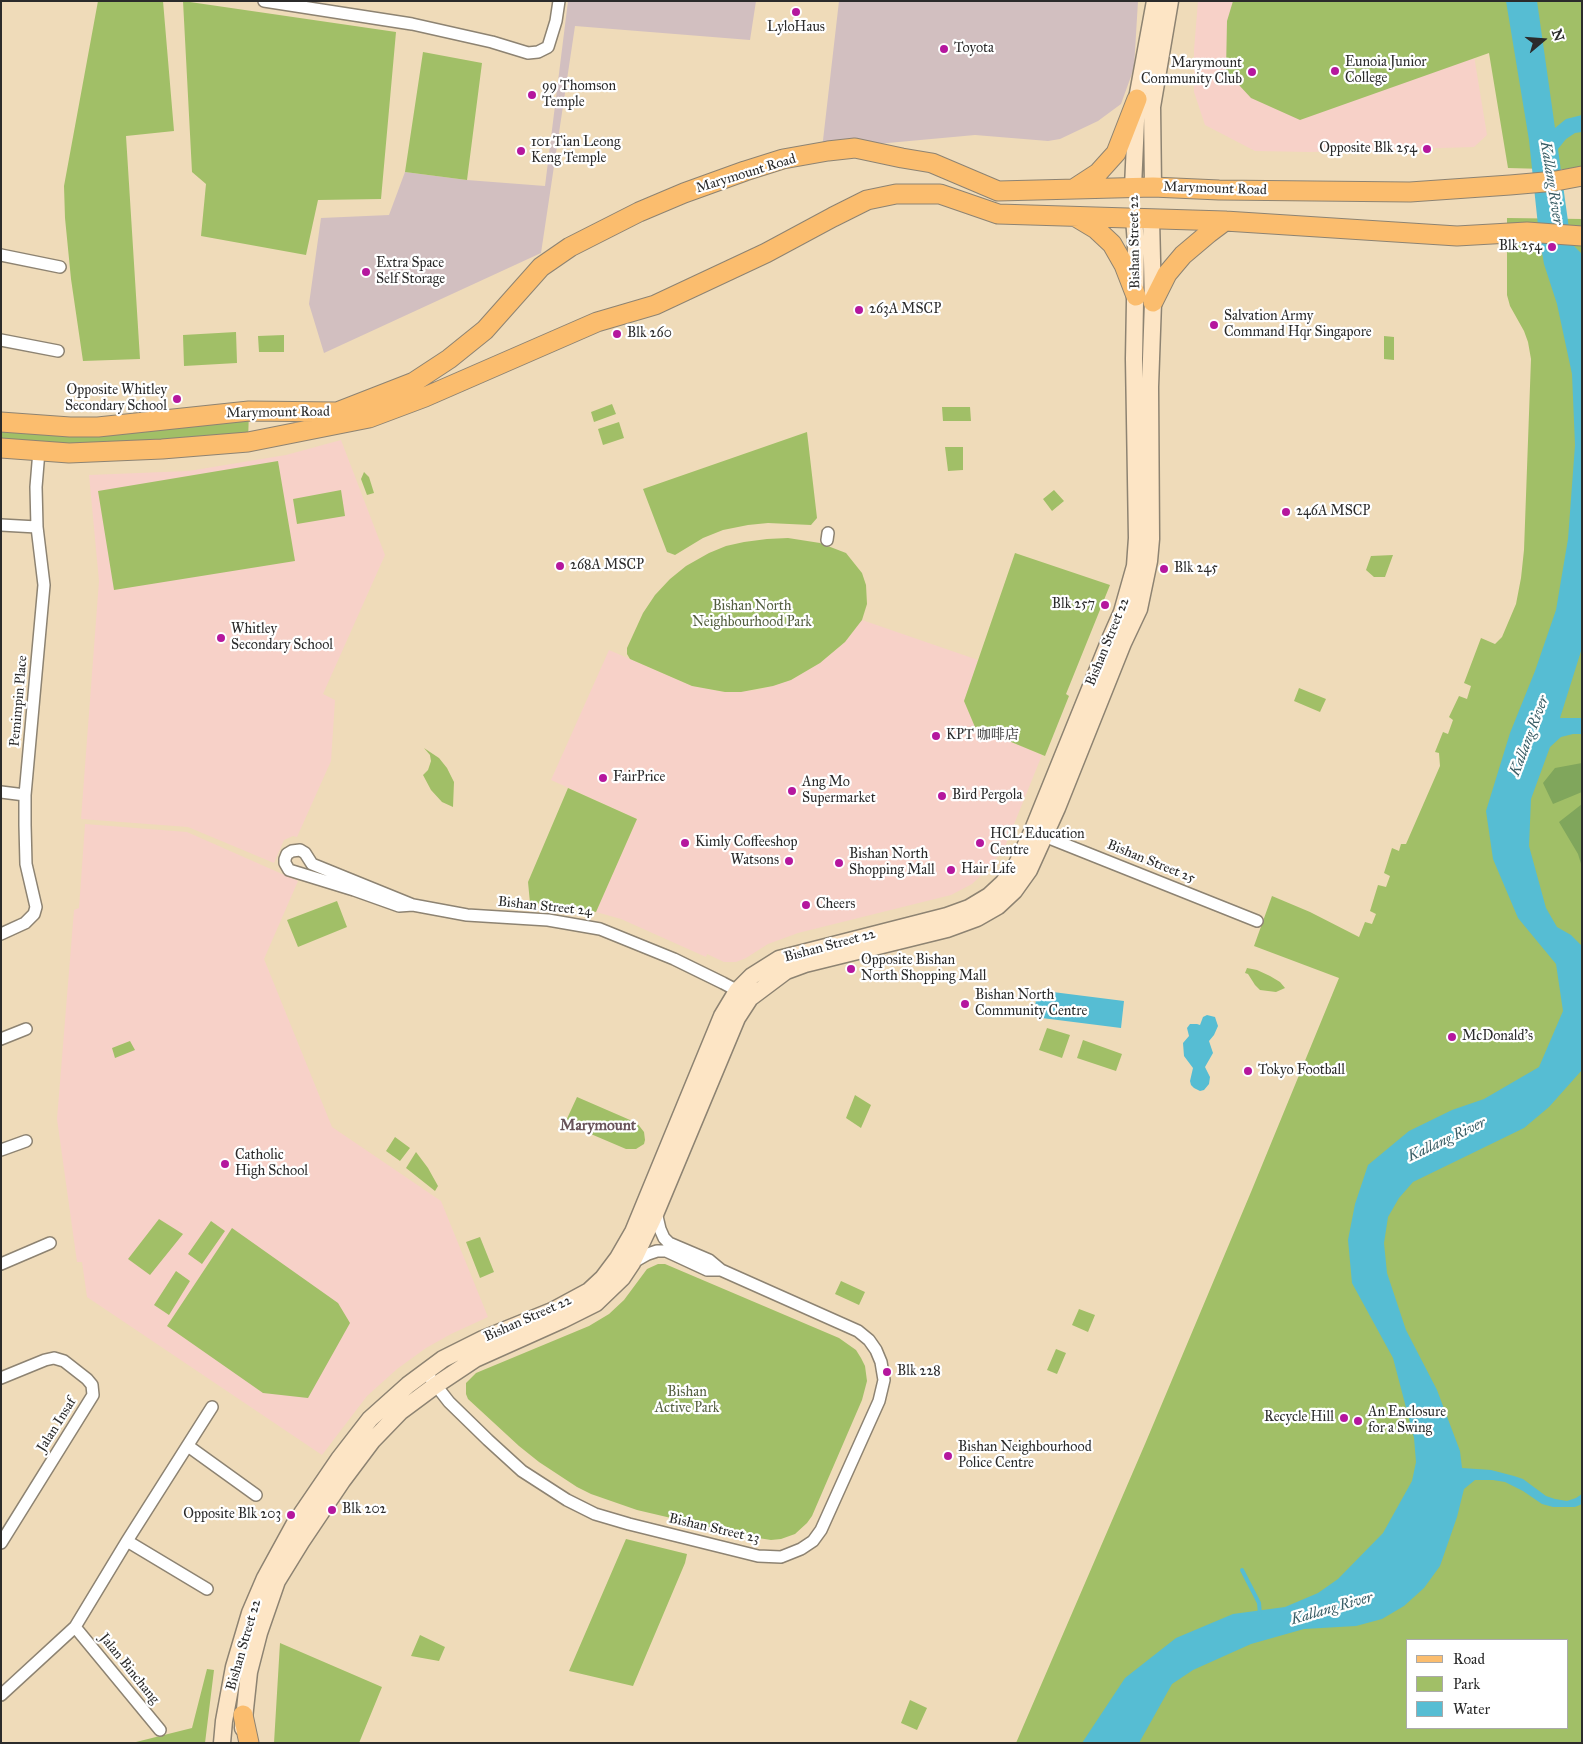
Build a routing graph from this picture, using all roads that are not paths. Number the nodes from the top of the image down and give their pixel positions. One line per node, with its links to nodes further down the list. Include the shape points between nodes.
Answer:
1 (264, 1): 2 (street, via 412,24 528,53 548,47)
2 (559, 1)
3 (1154, 1): 5 (main road)
4 (1170, 1): 8 (main road, via 1152,107)
5 (1137, 100): 7 (main road); 9 (main road, via 1116,153 1098,173)
6 (1582, 176): 8 (main road, Marymount Road, via 1556,181 1410,192)
7 (1134, 187): 8 (main road, Marymount Road); 9 (main road, Marymount Road); 11 (main road, Bishan Street 22)
8 (1153, 187): 11 (main road, Bishan Street 22)
9 (1074, 188): 19 (main road, Marymount Road, via 998,191 932,163 855,148 783,159 675,197 570,247 541,267 485,330 449,359 414,382 337,412 249,411 98,427)
10 (1076, 217): 11 (main road, Marymount Road); 16 (main road, via 1112,244); 21 (main road, Marymount Road, via 998,214 940,194 896,194 867,200 766,253 655,304 596,322 369,418 248,442 162,449)
11 (1143, 219): 12 (main road, Marymount Road); 16 (main road, Bishan Street 22)
12 (1224, 222): 13 (main road, Marymount Road, via 1457,236 1514,233); 16 (main road, via 1183,255)
13 (1580, 236)
14 (1, 255): 15 (street)
15 (60, 267)
16 (1145, 299): 26 (main road, Bishan Street 22, via 1150,387 1149,561 1139,609)
17 (1, 340): 18 (street)
18 (58, 351)
19 (1, 422)
20 (1, 448): 21 (main road, Marymount Road)
21 (39, 451): 23 (street, Pemimpin Place)
22 (1, 525): 23 (street)
23 (37, 527): 25 (street, Pemimpin Place, via 44,585)
24 (1, 792): 25 (street)
25 (25, 795): 29 (street, Pemimpin Place, via 26,864 36,907 25,923)
26 (1039, 834): 28 (street, Bishan Street 25); 30 (main road, Bishan Street 22, via 1003,883 970,908 780,959 752,976)
27 (413, 905): 27 (street, Bishan Street 24, via 399,906 297,873 289,870 285,859 287,854 300,850 312,864); 30 (street, Bishan Street 24, via 446,912 548,920 600,929 652,949)
28 (1257, 921)
29 (1, 934)
30 (743, 994): 35 (main road, Bishan Street 22, via 737,1018); 41 (main road, Bishan Street 22, via 722,1016 633,1232 603,1278 589,1291 552,1311 443,1359)
31 (26, 1029): 32 (street)
32 (1, 1039)
33 (26, 1141): 34 (street)
34 (1, 1150)
35 (656, 1212): 37 (main road, Bishan Street 22); 39 (street, Bishan Street 23, via 660,1229 669,1243 709,1260)
36 (50, 1244): 38 (street)
37 (632, 1263): 39 (street, Bishan Street 23, via 657,1251 708,1270); 41 (main road, Bishan Street 22, via 622,1278 596,1303)
38 (1, 1264)
39 (721, 1270): 41 (street, Bishan Street 23, via 858,1331 869,1340 881,1362 884,1380 879,1401 822,1530 801,1549 781,1557 758,1556 629,1524 595,1514 567,1500 522,1471 449,1402)
40 (1, 1378): 46 (street, Jalan Insaf, via 54,1358 64,1361 87,1379 92,1385 93,1395)
41 (430, 1379): 50 (main road, Bishan Street 22, via 372,1442 342,1481 278,1581 249,1672); 52 (main road, Bishan Street 22, via 408,1384 370,1419 339,1458 290,1532 250,1613 234,1667)
42 (212, 1407): 43 (street)
43 (188, 1446): 44 (street); 45 (street)
44 (256, 1495)
45 (127, 1541): 47 (street); 48 (street)
46 (1, 1542)
47 (207, 1589)
48 (75, 1627): 49 (street); 51 (street, Jalan Binchang)
49 (1, 1695)
50 (244, 1715): 53 (main road, Bishan Street 22); 54 (main road)
51 (160, 1730)
52 (222, 1743)
53 (242, 1743)
54 (249, 1743)

